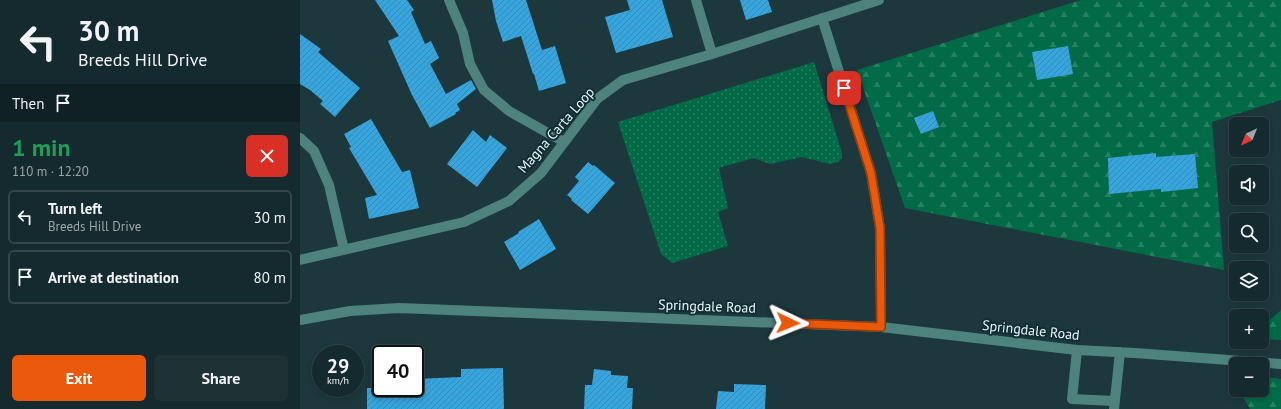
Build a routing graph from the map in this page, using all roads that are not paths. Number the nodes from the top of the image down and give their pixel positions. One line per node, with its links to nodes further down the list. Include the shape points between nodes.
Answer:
1 (449, 0): 7 (street, via 463,33 470,64 484,90 509,111)
2 (696, 0): 5 (street)
3 (879, 0): 4 (street, Magna Carta Loop)
4 (822, 18): 5 (street, Magna Carta Loop); 11 (street, via 871,173 880,228)
5 (712, 54): 7 (street, Magna Carta Loop, via 623,80 597,99)
6 (300, 138): 8 (street, via 314,151 329,185)
7 (564, 142): 8 (street, Magna Carta Loop, via 541,173 509,201 464,222)
8 (344, 250): 9 (street, Magna Carta Loop)
9 (300, 260)
10 (300, 320): 11 (street, Springdale Road, via 350,311 399,308)
11 (881, 327): 12 (street, Springdale Road)
12 (1077, 350): 13 (street, Springdale Road); 15 (street, via 1072,400)
13 (1120, 352): 14 (street, Springdale Road); 15 (street)
14 (1281, 364)
15 (1114, 405)

